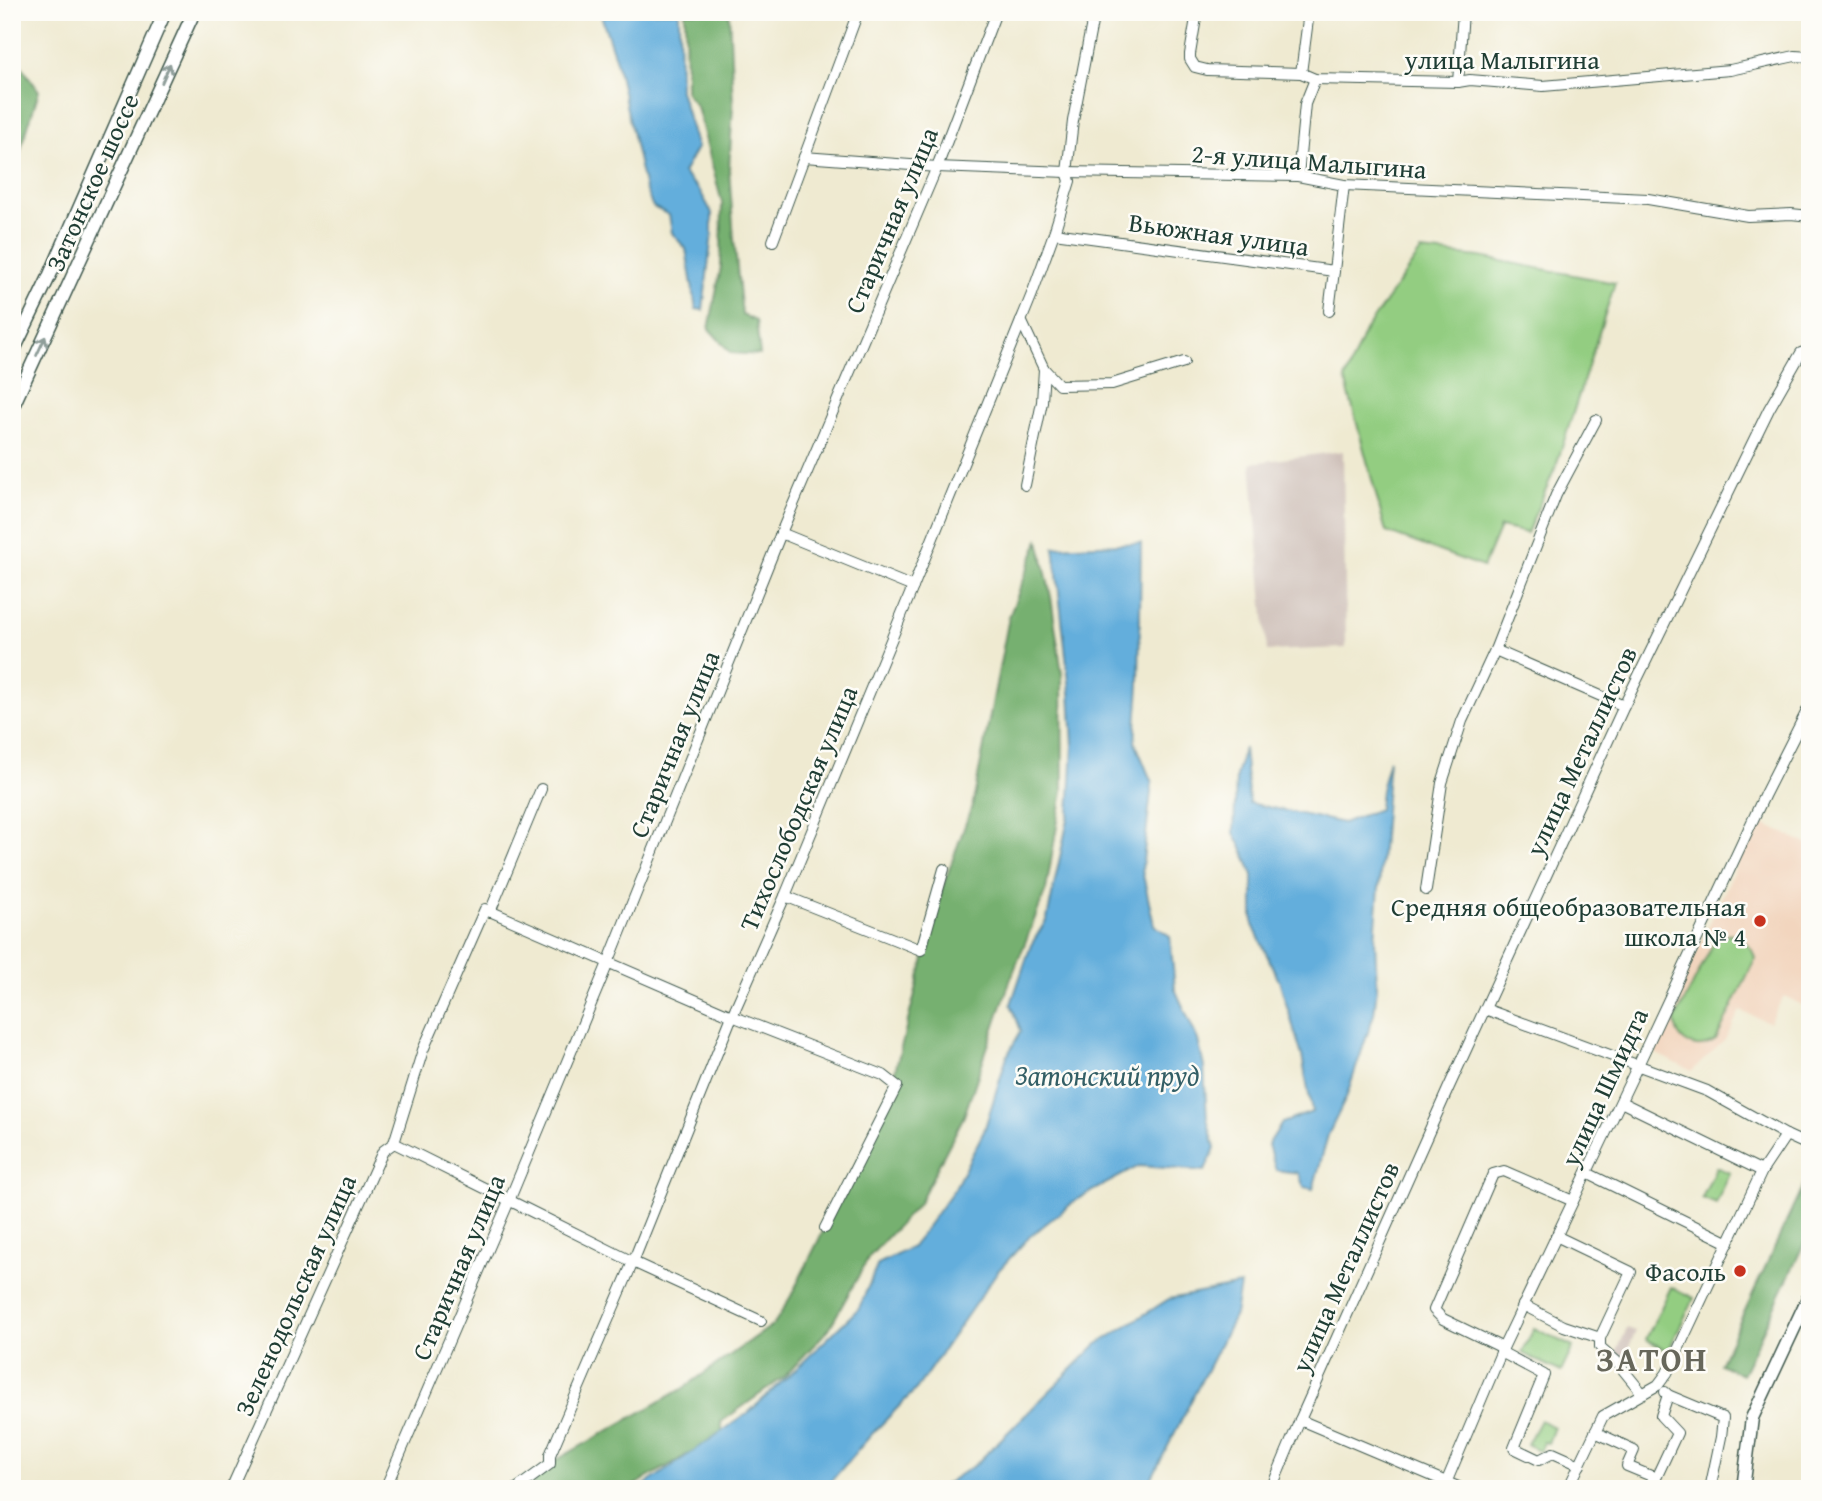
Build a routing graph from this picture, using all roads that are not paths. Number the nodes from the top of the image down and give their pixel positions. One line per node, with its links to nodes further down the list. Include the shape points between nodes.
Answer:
1 (165, 12): 25 (main road, Затонское шоссе)
2 (194, 12): 28 (main road, Затонское шоссе, one-way to 2)
3 (858, 12): 13 (street)
4 (996, 12): 14 (street, Старичная улица)
5 (1094, 12): 15 (street, Тихослободская улица)
6 (1197, 12): 10 (street, улица Малыгина, via 1190,59 1195,67)
7 (1308, 12): 10 (street)
8 (1462, 12): 12 (street)
9 (1810, 57): 12 (street, улица Малыгина, via 1795,55 1730,70 1543,86)
10 (1301, 73): 11 (street, улица Малыгина)
11 (1315, 79): 12 (street, улица Малыгина); 16 (street, via 1305,103)
12 (1458, 82)
13 (804, 158): 14 (street, 2-я улица Малыгина); 20 (street)
14 (937, 167): 15 (street, 2-я улица Малыгина); 31 (street, Старичная улица)
15 (1067, 172): 16 (street, 2-я улица Малыгина); 19 (street, Тихослободская улица, via 1070,181)
16 (1298, 176): 17 (street, 2-я улица Малыгина)
17 (1344, 185): 18 (street, 2-я улица Малыгина, via 1648,200 1748,216); 21 (street, Вьюжная улица)
18 (1810, 216)
19 (1054, 233): 21 (street, Вьюжная улица); 23 (street, Тихослободская улица)
20 (773, 241)
21 (1334, 271): 22 (street)
22 (1329, 311)
23 (1021, 320): 27 (street); 32 (street, Тихослободская улица)
24 (1810, 350): 35 (street, улица Металлистов, via 1801,353 1769,409)
25 (12, 354)
26 (1184, 362): 27 (street, via 1112,384 1059,385)
27 (1044, 369): 30 (street)
28 (12, 408)
29 (1596, 420): 33 (street, via 1556,495)
30 (1025, 485)
31 (781, 533): 32 (street); 41 (street, Старичная улица)
32 (913, 587): 39 (street, Тихослободская улица)
33 (1495, 650): 35 (street); 38 (street, via 1462,721 1442,783)
34 (1810, 705): 44 (street, улица Шмидта)
35 (1624, 706): 42 (street, улица Металлистов)
36 (541, 789): 40 (street)
37 (944, 869): 39 (street, via 921,950)
38 (1426, 890)
39 (785, 896): 43 (street, Тихослободская улица)
40 (487, 910): 41 (street); 47 (street, via 424,1050)
41 (608, 963): 43 (street); 52 (street, Старичная улица)
42 (1485, 1009): 44 (street); 65 (street, улица Металлистов)
43 (732, 1016): 53 (street, via 883,1075 897,1086); 56 (street, Тихослободская улица)
44 (1638, 1065): 45 (street, улица Шмидта); 46 (street, via 1707,1091)
45 (1621, 1102): 49 (street); 50 (street, улица Шмидта)
46 (1786, 1135): 48 (street); 49 (street)
47 (394, 1143): 52 (street); 69 (street, Зеленодольская улица, via 383,1151)
48 (1810, 1146)
49 (1762, 1171): 55 (street)
50 (1587, 1173): 51 (street, улица Шмидта); 55 (street)
51 (1573, 1200): 54 (street, улица Шмидта); 61 (street, via 1504,1171 1493,1174 1434,1310)
52 (509, 1201): 56 (street); 70 (street, Старичная улица)
53 (825, 1228)
54 (1556, 1236): 58 (street, улица Шмидта); 60 (street, via 1631,1272)
55 (1729, 1243): 62 (street)
56 (633, 1262): 59 (street); 71 (street, Тихослободская улица, via 550,1464)
57 (1810, 1294): 76 (main road, via 1752,1418)
58 (1523, 1305): 60 (street); 61 (street, улица Шмидта)
59 (761, 1321)
60 (1600, 1338): 63 (street, via 1600,1347)
61 (1502, 1350): 67 (street, via 1544,1375 1514,1448 1539,1460 1553,1453); 68 (street, улица Шмидта)
62 (1658, 1385): 63 (street); 64 (street)
63 (1642, 1394): 66 (street, via 1603,1416)
64 (1668, 1395): 66 (street, via 1661,1416 1677,1433 1656,1478 1626,1466 1634,1450); 75 (street, via 1723,1418)
65 (1300, 1420): 68 (street); 72 (street, улица Металлистов)
66 (1595, 1432): 67 (street)
67 (1580, 1465): 74 (street)
68 (1444, 1486): 73 (street)
69 (230, 1489)
70 (385, 1489)
71 (516, 1489)
72 (1271, 1489)
73 (1463, 1489)
74 (1568, 1489)
75 (1710, 1489)
76 (1743, 1489)

